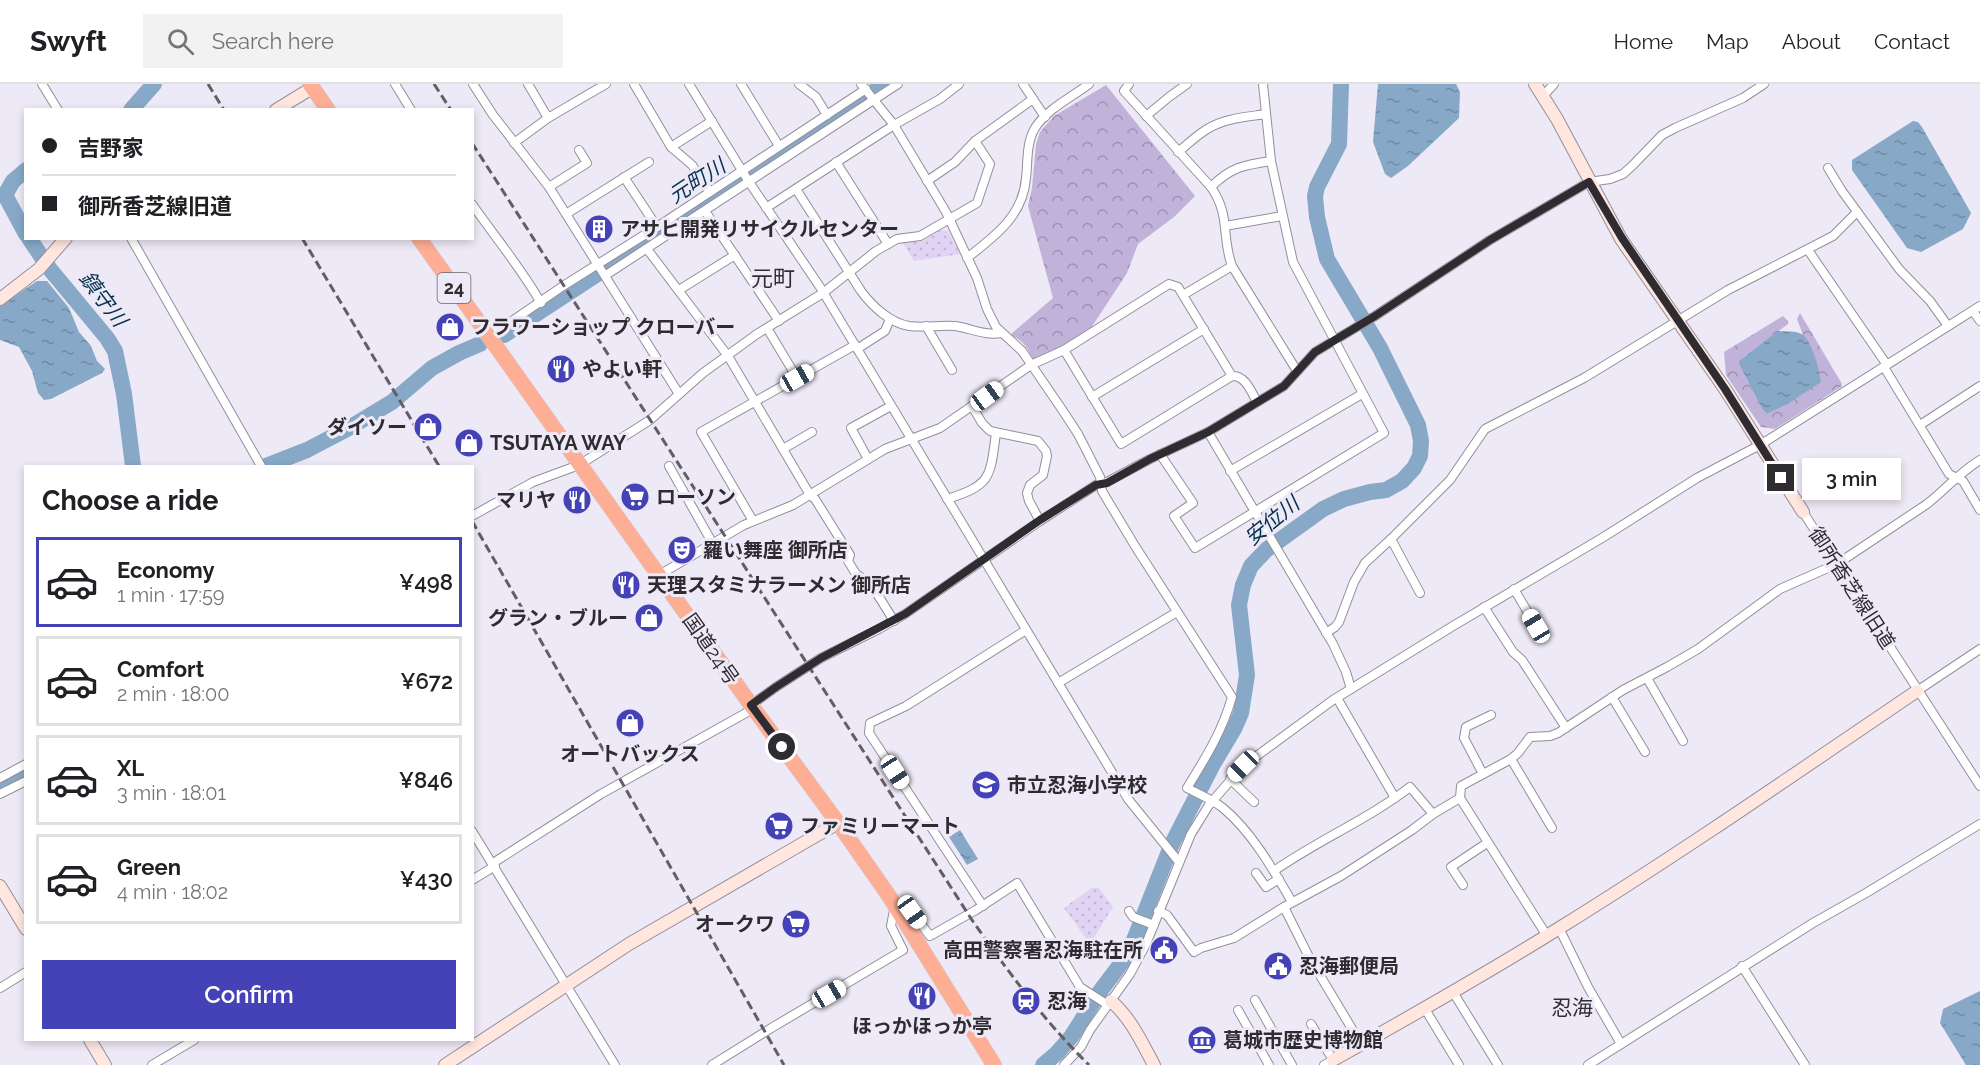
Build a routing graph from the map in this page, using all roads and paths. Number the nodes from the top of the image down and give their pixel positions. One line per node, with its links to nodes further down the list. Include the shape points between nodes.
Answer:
1 (42, 84): 25 (street)
2 (395, 84): 28 (street)
3 (472, 84): 37 (street)
4 (528, 84): 33 (street)
5 (634, 84): 39 (street)
6 (689, 84): 34 (street)
7 (741, 84): 38 (street)
8 (799, 84): 30 (street, via 816,97)
9 (898, 84): 24 (street)
10 (1023, 84): 23 (street)
11 (1089, 84): 32 (street)
12 (1129, 84): 31 (street, via 1124,91)
13 (1187, 84): 31 (street)
14 (1263, 84): 29 (street)
15 (1535, 84): 22 (street, 御所香芝線旧道)
16 (1554, 84): 22 (street)
17 (1764, 84): 50 (street, via 1743,98 1662,135 1623,174)
18 (314, 85): 26 (street); 27 (highway)
19 (955, 85): 35 (street, via 924,109)
20 (600, 86): 33 (street)
21 (863, 87): 24 (street); 30 (street)
22 (1543, 96): 50 (street, 御所香芝線旧道)
23 (1033, 99): 32 (street); 36 (street)
24 (874, 101): 35 (street); 49 (street)
25 (57, 108)
26 (279, 108)
27 (327, 108)
28 (410, 108)
29 (1266, 114): 41 (street, via 1217,124); 42 (street)
30 (828, 115): 38 (street)
31 (1146, 116): 41 (street)
32 (1045, 117): 71 (street, via 1031,138 1017,210 999,233)
33 (548, 118): 37 (street)
34 (712, 121): 39 (street); 46 (street)
35 (894, 125): 44 (street); 48 (street)
36 (975, 141): 48 (street, via 955,162); 61 (street, via 990,164 977,203)
37 (514, 143): 51 (street)
38 (779, 146): 46 (street)
39 (671, 147): 54 (street, via 692,165)
40 (579, 150): 51 (street, via 587,163)
41 (1178, 152): 52 (street)
42 (1271, 161): 52 (street, via 1234,168); 60 (street)
43 (648, 162): 47 (street)
44 (836, 162): 53 (street); 67 (street)
45 (1828, 168): 58 (street)
46 (742, 171): 49 (street); 54 (street)
47 (624, 177): 59 (street); 63 (street)
48 (927, 181): 61 (street)
49 (749, 182): 56 (street); 57 (street)
50 (1589, 182): 84 (street, 御所香芝線旧道); 92 (street)
51 (549, 187): 59 (street)
52 (1211, 188): 62 (street, via 1221,204)
53 (796, 189): 56 (street); 74 (street)
54 (710, 192): 63 (street)
55 (474, 207): 80 (street)
56 (766, 208): 77 (street)
57 (705, 211): 68 (street); 70 (street)
58 (1857, 212): 69 (street, via 1833,236); 87 (street)
59 (566, 214): 72 (street)
60 (1282, 216): 62 (street); 92 (street, via 1298,274)
61 (950, 220): 67 (street, via 920,236); 71 (street)
62 (1225, 226): 73 (street)
63 (657, 227): 72 (street)
64 (64, 240): 79 (street, via 39,269)
65 (132, 240): 120 (street)
66 (420, 240): 91 (highway, 国道24号 / 24)
67 (888, 244): 74 (street)
68 (647, 249): 75 (street); 76 (street)
69 (1808, 250): 84 (street, via 1748,279); 97 (street)
70 (735, 255): 76 (street); 83 (street)
71 (968, 258): 90 (street, via 991,318)
72 (599, 265): 75 (street); 80 (street)
73 (1232, 266): 78 (street); 99 (street)
74 (849, 271): 77 (street); 82 (street, via 866,298)
75 (606, 275): 103 (street)
76 (679, 290): 95 (street)
77 (823, 293): 83 (street); 93 (street)
78 (1183, 295): 89 (street); 94 (street, via 1178,287 1169,285)
79 (0, 299)
80 (541, 303): 91 (street)
81 (1976, 309): 85 (street); 87 (street)
82 (890, 319): 86 (street, via 907,326); 93 (street, via 885,331)
83 (779, 321): 88 (street)
84 (1677, 321): 115 (street, 御所香芝線旧道); 134 (street, via 1584,378 1485,429 1450,480)
85 (1980, 321)
86 (926, 326): 90 (street); 98 (street)
87 (1948, 326): 97 (street)
88 (767, 328): 95 (street); 101 (street)
89 (1204, 329): 100 (street); 105 (street)
90 (1001, 333): 96 (street, via 1022,351)
91 (489, 337): 121 (highway, 国道24号 / 24)
92 (1334, 340): 99 (street, via 1315,352); 104 (street)
93 (856, 347): 101 (street); 108 (street)
94 (1064, 350): 96 (street); 105 (street)
95 (728, 356): 103 (street); 106 (street)
96 (1031, 365): 109 (street); 125 (street, via 1078,434)
97 (1885, 366): 110 (street); 115 (street)
98 (952, 370)
99 (1297, 371): 107 (street, via 1284,386)
100 (1232, 376): 105 (street, via 1121,444); 107 (street, via 1244,380)
101 (797, 378): 106 (street)
102 (1980, 386): 110 (street)
103 (679, 394): 121 (street, via 650,420)
104 (1362, 394): 123 (street); 129 (street, via 1384,434)
105 (1092, 397)
106 (754, 401): 116 (street); 133 (street, via 701,432)
107 (1257, 402): 112 (street)
108 (891, 406): 114 (street); 118 (street, via 851,428)
109 (972, 406): 113 (street, via 986,428); 114 (street, via 940,428)
110 (1920, 425): 124 (street, via 1949,474)
111 (812, 432): 116 (street)
112 (1208, 432): 117 (street); 123 (street)
113 (996, 433): 127 (street, via 986,478 971,491); 132 (street, via 1038,441 1046,451 1043,475 1027,493)
114 (911, 440): 118 (street); 127 (street)
115 (1760, 444): 130 (street, 御所香芝線旧道); 139 (street)
116 (783, 449): 126 (street)
117 (1161, 454): 125 (street); 129 (street, via 1193,503 1174,516 1195,548)
118 (868, 459): 126 (street)
119 (1980, 460): 124 (street)
120 (260, 465)
121 (579, 465): 131 (street, via 533,482); 138 (highway, 国道24号 / 24)
122 (669, 466): 135 (street)
123 (1230, 471): 129 (street)
124 (1956, 477): 128 (street); 137 (street, via 1927,504)
125 (1101, 484): 132 (street); 142 (street)
126 (810, 495): 133 (street); 143 (street, via 850,555 848,561 856,574 871,584)
127 (947, 499): 136 (street)
128 (1980, 510)
129 (1253, 512): 146 (street)
130 (1803, 512): 137 (street, 御所香芝線旧道)
131 (474, 515)
132 (1040, 520): 136 (street)
133 (753, 521): 135 (street)
134 (1391, 539): 140 (street); 146 (street, via 1365,563 1339,622)
135 (713, 544): 138 (street)
136 (983, 560): 143 (street); 145 (street)
137 (1837, 564): 148 (street, via 1780,590 1698,649); 151 (street, 御所香芝線旧道)
138 (658, 575): 154 (highway, 国道24号 / 24)
139 (1514, 590): 141 (street); 144 (street)
140 (1420, 593)
141 (1484, 607): 150 (street); 156 (street)
142 (1177, 612): 149 (street); 169 (street, via 1232,697 1221,730 1187,788)
143 (894, 621): 154 (street, via 821,658)
144 (1536, 626)
145 (1026, 630): 149 (street); 186 (street, via 906,706 870,723 870,733)
146 (1326, 633): 150 (street)
147 (1980, 649): 151 (street)
148 (1647, 678): 152 (street); 157 (street)
149 (1058, 683): 177 (street, via 1128,799)
150 (1351, 689): 153 (street)
151 (1917, 691): 165 (street, 御所香芝線旧道); 191 (street)
152 (1612, 697): 156 (street); 158 (street)
153 (1337, 698): 163 (street, via 1259,753); 167 (street)
154 (752, 707): 172 (highway, 国道24号 / 24); 178 (street, via 601,794)
155 (1491, 715): 161 (street, via 1466,728 1464,738)
156 (1566, 728): 159 (street, via 1550,736 1530,737)
157 (1683, 741)
158 (1645, 752)
159 (1511, 759): 161 (street); 174 (street)
160 (24, 765): 162 (street)
161 (1483, 774): 168 (street, via 1461,786)
162 (0, 778)
163 (1230, 779): 169 (street); 170 (street)
164 (24, 782): 166 (street)
165 (1980, 786)
166 (0, 794)
167 (1395, 798): 171 (street, via 1410,787); 180 (street, via 1306,850)
168 (1460, 798): 171 (street); 176 (street)
169 (1209, 800): 177 (street); 180 (street, via 1235,820)
170 (1254, 802)
171 (1433, 814): 184 (street, via 1341,876)
172 (838, 823): 185 (highway, 国道24号 / 24); 195 (street, via 629,944)
173 (1980, 824): 193 (street)
174 (1552, 828)
175 (474, 834): 178 (street)
176 (1487, 843): 182 (street, via 1451,867); 192 (street)
177 (1176, 860): 187 (street)
178 (494, 865): 181 (street); 195 (street)
179 (1256, 873): 180 (street, via 1266,887)
180 (1276, 875): 184 (street)
181 (474, 879)
182 (1463, 885)
183 (0, 886): 190 (street)
184 (1288, 904): 187 (street, via 1234,938 1194,952 1167,915); 206 (street, via 1309,957)
185 (895, 905): 186 (street, via 912,912 930,936); 214 (street, via 891,926 903,950); 215 (highway, 国道24号 / 24)
186 (983, 906): 199 (street, via 1017,883 1080,987)
187 (1158, 911): 189 (street)
188 (1132, 914): 189 (street)
189 (1152, 924): 199 (street, via 1130,974)
190 (24, 926)
191 (1559, 928): 192 (street); 207 (street)
192 (1547, 936): 197 (street)
193 (1742, 966): 207 (street); 223 (street)
194 (24, 973): 196 (street)
195 (567, 985): 212 (street); 213 (street)
196 (0, 988)
197 (1454, 992): 200 (street); 221 (street)
198 (1256, 1000): 219 (street)
199 (1108, 1003): 216 (street, via 1081,1047); 217 (street, via 1120,1008 1129,1020)
200 (1425, 1009): 206 (street); 220 (street)
201 (1238, 1016): 208 (street)
202 (1311, 1024): 209 (street)
203 (91, 1041): 210 (street)
204 (192, 1041): 211 (street)
205 (1268, 1041): 208 (street)
206 (1361, 1044): 209 (street)
207 (1621, 1044): 222 (street)
208 (1258, 1046): 218 (street)
209 (1329, 1063)
210 (105, 1065)
211 (152, 1065)
212 (445, 1065)
213 (615, 1065)
214 (712, 1065)
215 (994, 1065)
216 (1064, 1065)
217 (1154, 1065)
218 (1269, 1065)
219 (1292, 1065)
220 (1459, 1065)
221 (1498, 1065)
222 (1588, 1065)
223 (1805, 1065)

